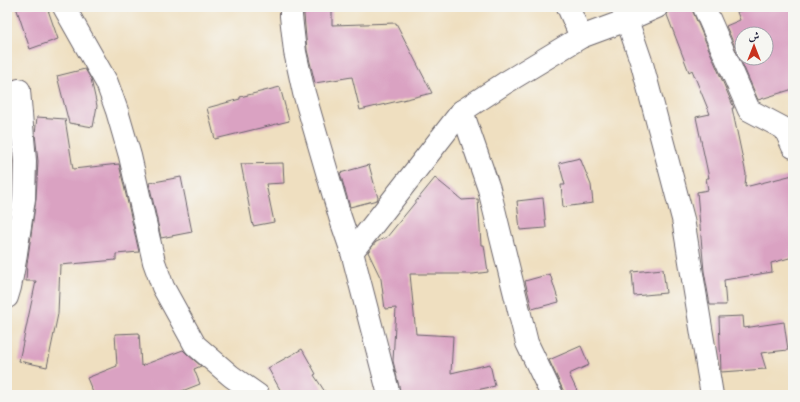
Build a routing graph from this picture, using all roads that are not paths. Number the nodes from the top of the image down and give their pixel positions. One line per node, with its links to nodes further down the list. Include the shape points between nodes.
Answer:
1 (64, 7): 15 (street, via 108,83 130,156 154,262 163,287 195,345)
2 (291, 7): 11 (street, via 295,52 304,93)
3 (568, 7): 7 (street)
4 (657, 7): 6 (street)
5 (704, 7): 10 (street, via 749,110 785,129)
6 (626, 20): 7 (street); 17 (street, via 642,64 683,220)
7 (581, 37): 9 (street)
8 (19, 90): 12 (street, via 25,161 24,199)
9 (462, 110): 11 (street); 16 (street, via 489,189 527,343)
10 (793, 147)
11 (352, 252): 14 (street)
12 (11, 257): 13 (street, via 10,288)
13 (7, 297)
14 (386, 394)
15 (258, 395)
16 (552, 395)
17 (712, 395)

